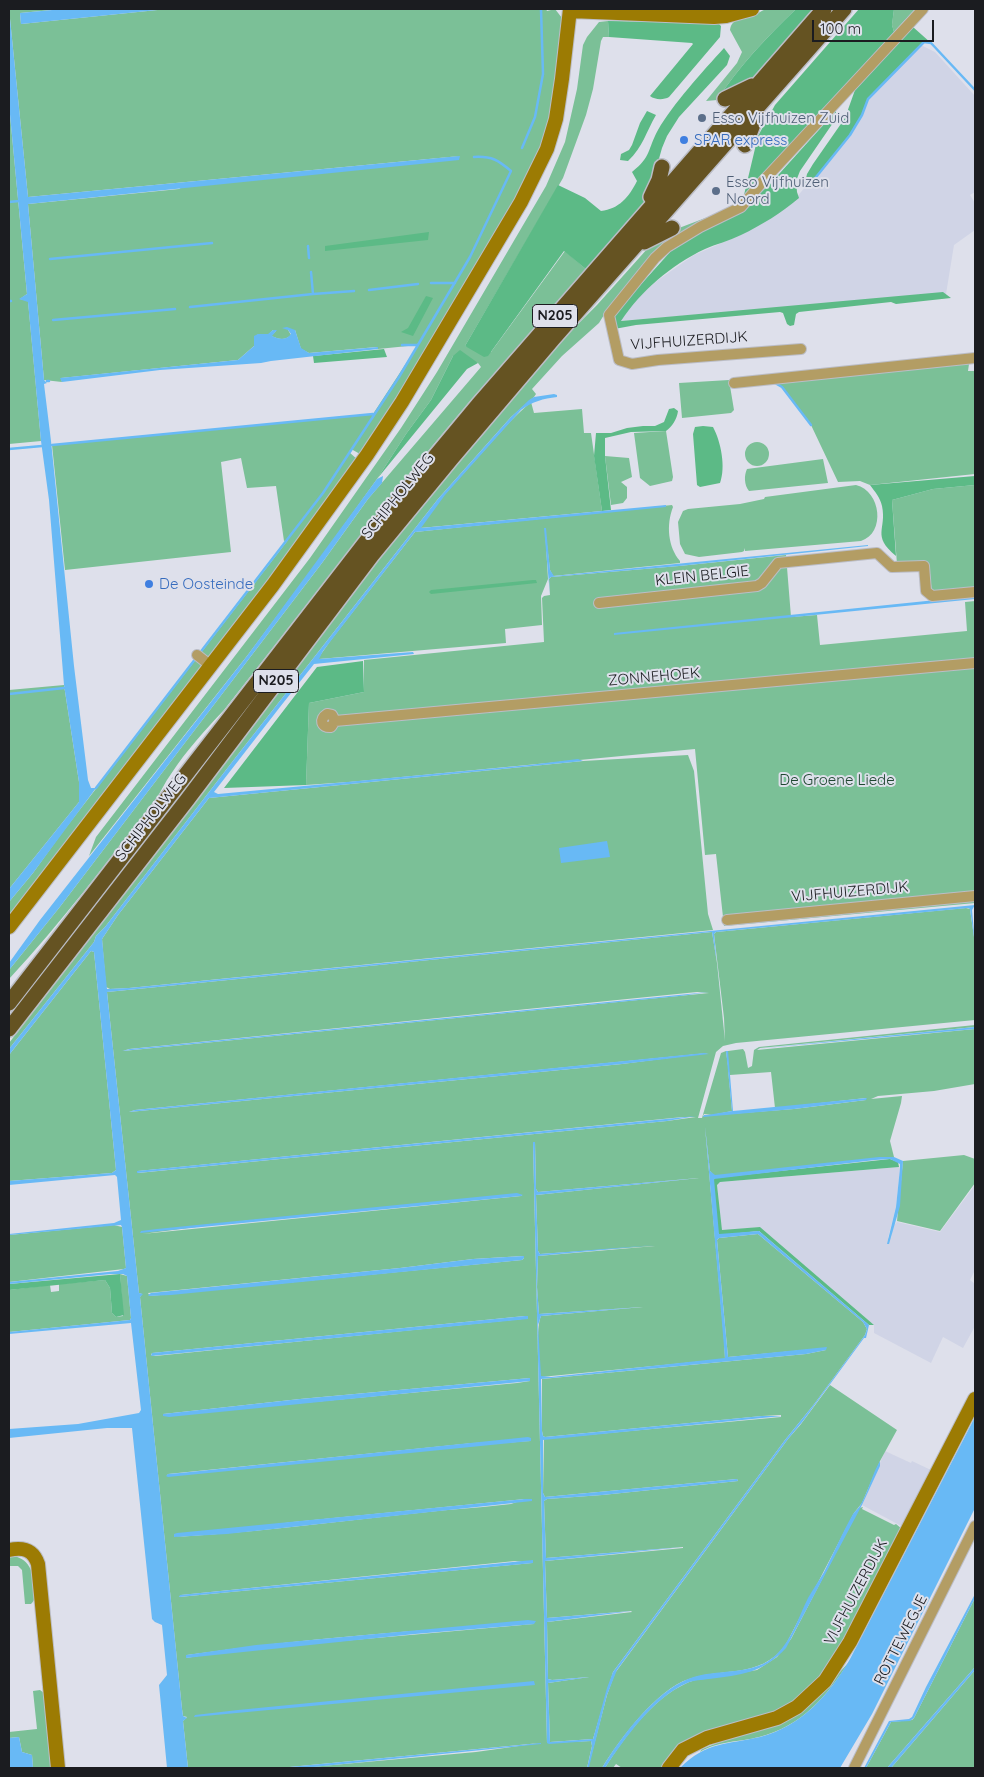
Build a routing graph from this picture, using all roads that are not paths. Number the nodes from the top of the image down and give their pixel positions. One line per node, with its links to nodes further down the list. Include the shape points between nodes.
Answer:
1 (752, 9): 5 (main road, via 714,18)
2 (824, 9): 6 (highway, SCHIPHOLWEG / N205)
3 (844, 9): 8 (highway, SCHIPHOLWEG / N205)
4 (923, 9): 14 (street, VIJFHUIZERDIJK, via 741,207 667,247 609,315 619,360 632,364)
5 (570, 10): 21 (main road, via 556,119 547,149 521,202 377,440 273,585)
6 (760, 82): 7 (highway); 11 (highway, SCHIPHOLWEG / N205)
7 (725, 99)
8 (762, 104): 9 (highway); 13 (highway, SCHIPHOLWEG / N205)
9 (745, 146)
10 (662, 167): 11 (highway, via 655,192)
11 (632, 228): 26 (highway, SCHIPHOLWEG / N205, via 389,512)
12 (672, 228): 13 (highway)
13 (636, 246): 29 (highway, SCHIPHOLWEG / N205, via 546,347 372,555)
14 (801, 349)
15 (975, 358): 16 (street)
16 (734, 383)
17 (975, 592): 18 (street, KLEIN BELGIE, via 932,596 926,592 924,566 892,567 877,553 778,563 757,586)
18 (599, 603)
19 (197, 655): 21 (street)
20 (975, 663): 22 (street, ZONNEHOEK)
21 (209, 664): 25 (main road)
22 (336, 721)
23 (975, 896): 24 (street, VIJFHUIZERDIJK)
24 (727, 920)
25 (9, 927)
26 (61, 936): 27 (highway, N205); 28 (highway, SCHIPHOLWEG / N205)
27 (9, 985)
28 (9, 1003)
29 (9, 1029)
30 (975, 1399): 34 (main road, VIJFHUIZERDIJK, via 850,1642 825,1681 797,1707 777,1718 708,1738 683,1750)
31 (975, 1526): 35 (street, ROTTEWEGJE)
32 (38, 1576): 33 (main road)
33 (58, 1768)
34 (669, 1768)
35 (854, 1768)

